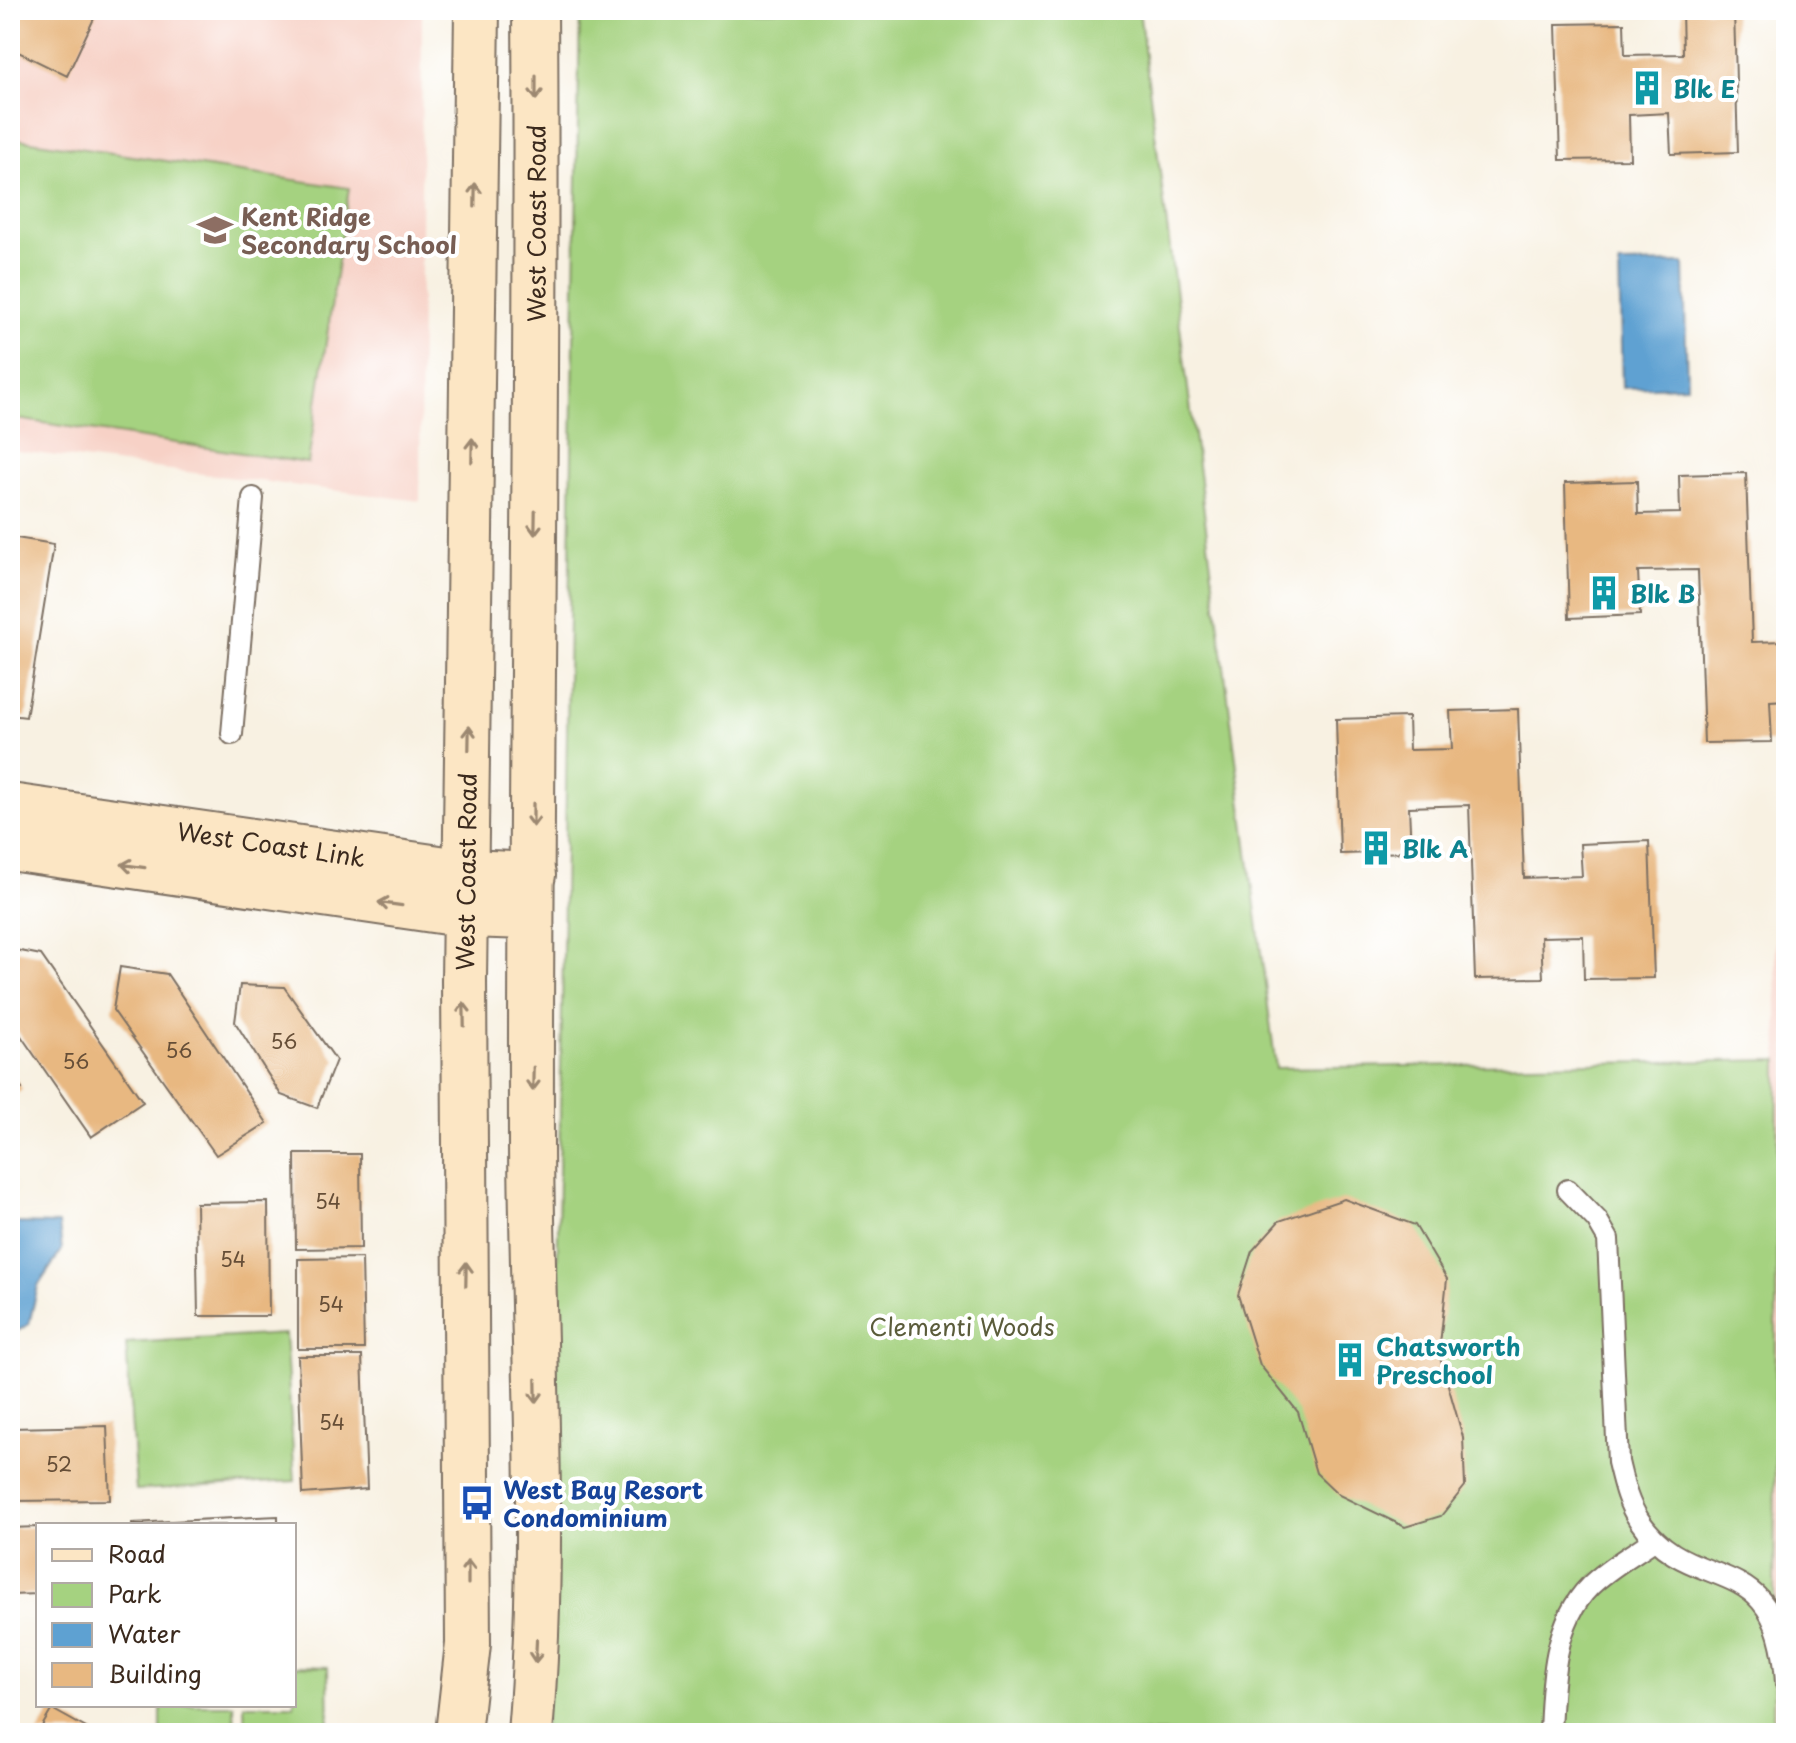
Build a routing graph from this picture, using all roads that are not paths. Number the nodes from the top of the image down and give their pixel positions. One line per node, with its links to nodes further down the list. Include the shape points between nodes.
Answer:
1 (477, 10): 7 (main road, West Coast Road, one-way to 1)
2 (535, 10): 8 (main road, West Coast Road, one-way to 8, via 538,389)
3 (253, 498): 4 (lane)
4 (232, 734)
5 (10, 806): 7 (main road, West Coast Link)
6 (10, 848): 9 (main road, West Coast Link, one-way to 6)
7 (467, 872): 8 (main road, West Coast Link); 9 (main road, West Coast Road)
8 (532, 896): 9 (main road, West Coast Link); 14 (main road, West Coast Road, one-way to 14, via 537,1644)
9 (467, 915): 13 (main road, West Coast Road, one-way to 9, via 468,1644)
10 (1568, 1190): 11 (lane, via 1608,1239 1618,1462 1625,1494)
11 (1655, 1539): 12 (lane, via 1680,1557 1754,1592 1782,1641); 15 (lane, via 1590,1586 1573,1610 1552,1682)
12 (1786, 1683)
13 (458, 1733)
14 (530, 1733)
15 (1550, 1733)

